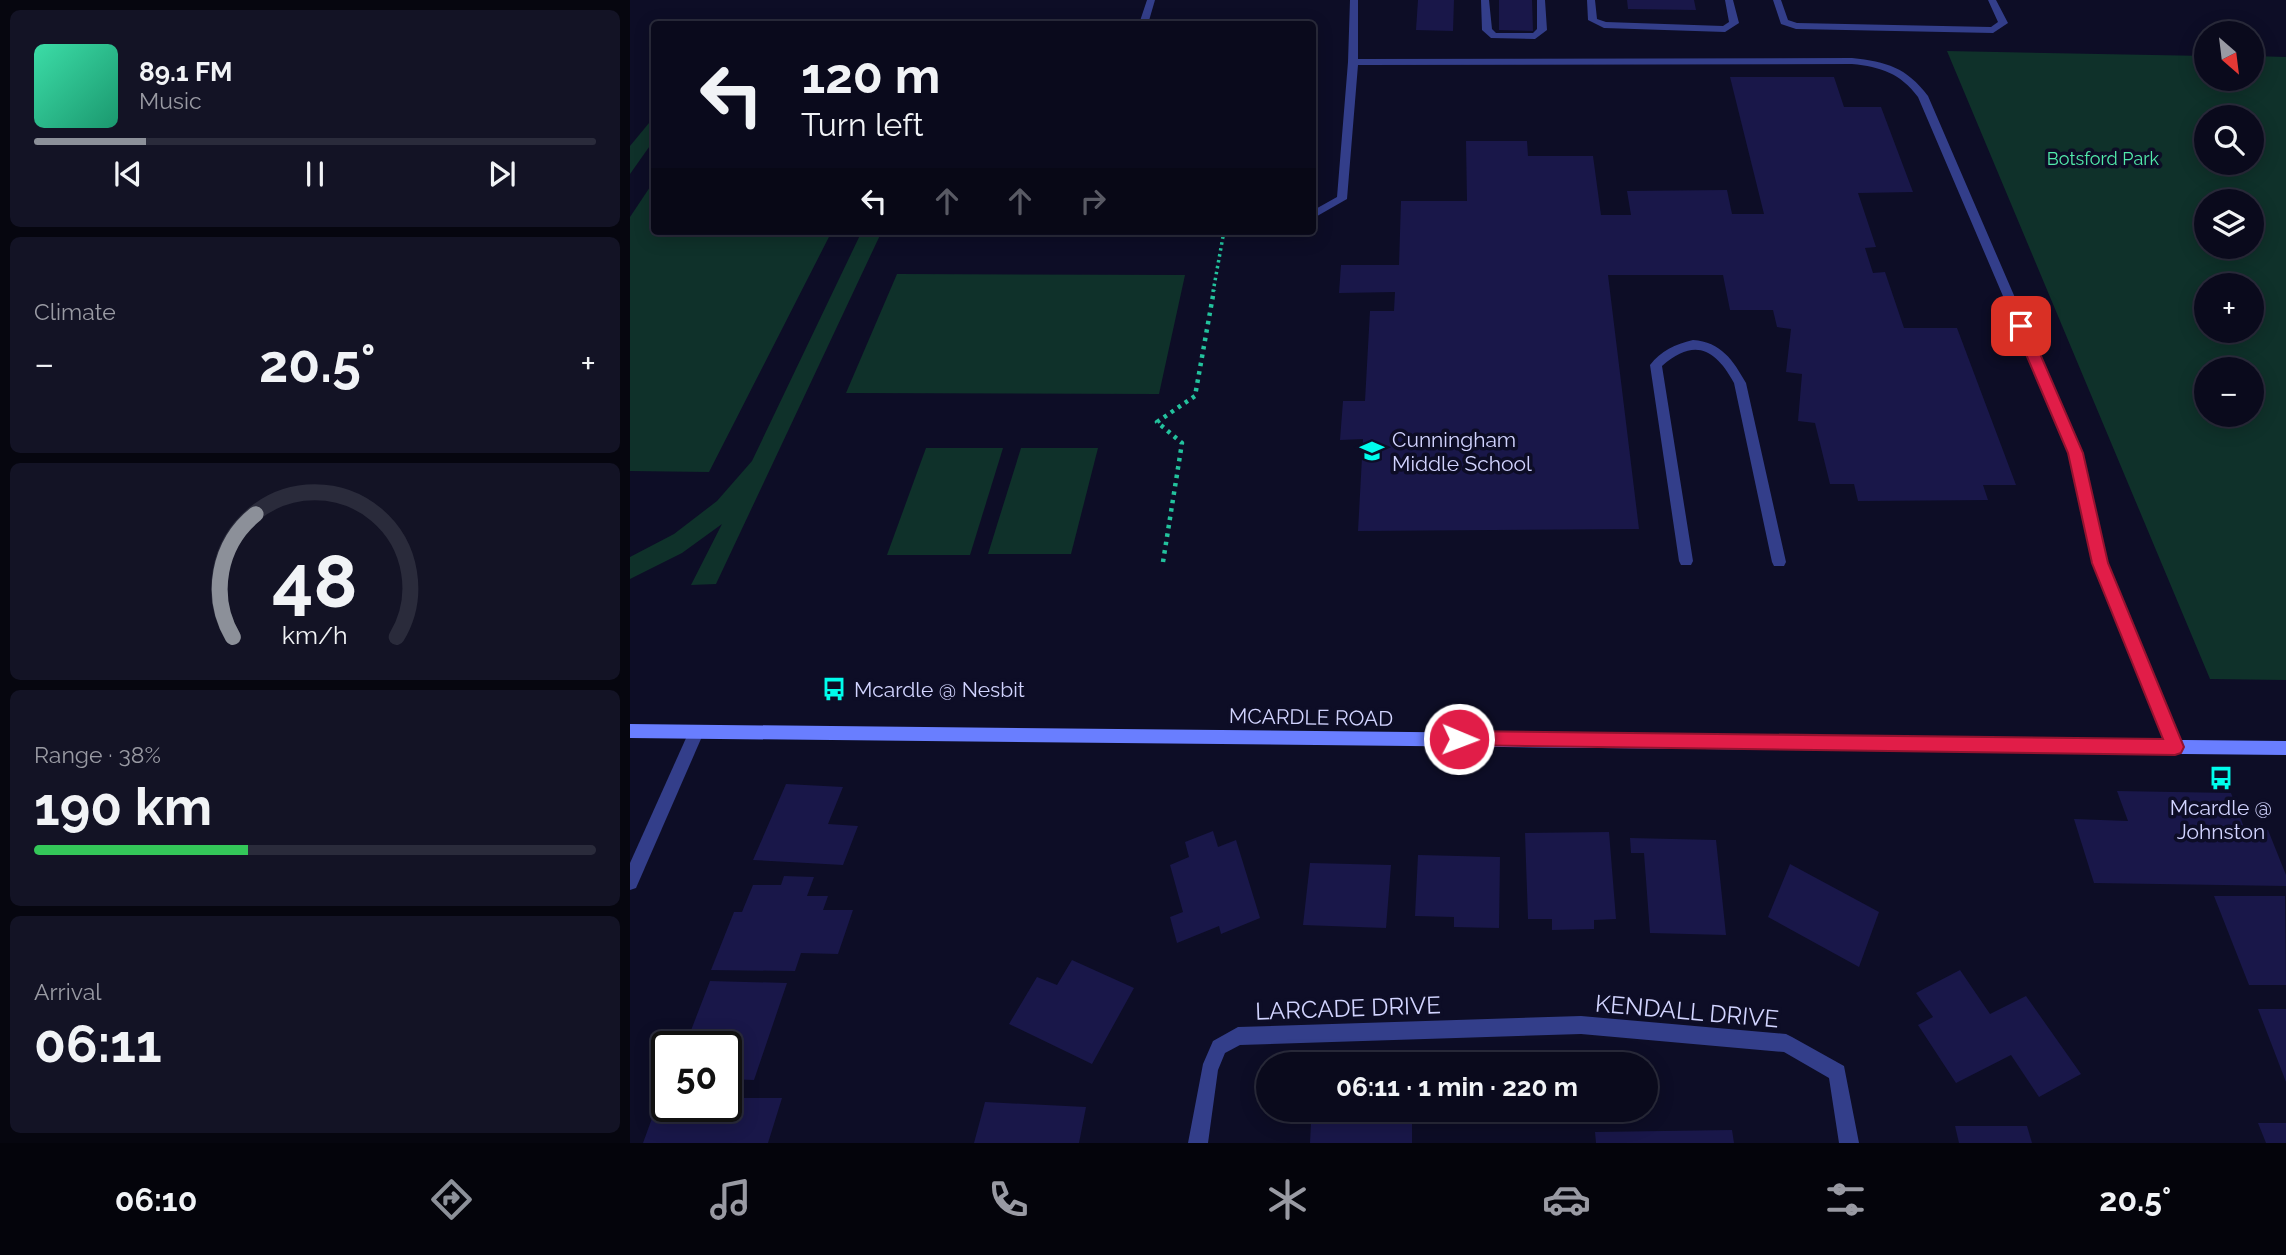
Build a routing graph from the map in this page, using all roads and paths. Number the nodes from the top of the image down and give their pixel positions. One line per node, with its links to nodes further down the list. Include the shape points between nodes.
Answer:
1 (1151, 0): 9 (street)
2 (1354, 0): 10 (street)
3 (1485, 0): 4 (street, via 1487,30 1494,36 1535,36 1542,30)
4 (1541, 0)
5 (1591, 0): 6 (street, via 1593,20 1604,25 1726,29 1734,23)
6 (1729, 0)
7 (1777, 0): 8 (street, via 1784,22 1796,26 1993,30 2003,23)
8 (1992, 0)
9 (1144, 21)
10 (1353, 62): 11 (street, via 1342,199); 18 (street, via 1852,61 1881,63 1907,75 1923,96 2076,453 2100,563)
11 (1316, 214)
12 (1223, 235): 14 (path, via 1195,396 1157,422 1182,443)
13 (1686, 561): 15 (street, via 1656,365 1670,350 1693,344 1713,348 1729,359 1740,383)
14 (1163, 562)
15 (1779, 562)
16 (630, 731): 17 (main road, MCARDLE ROAD)
17 (696, 732): 18 (main road, MCARDLE ROAD); 20 (street)
18 (2175, 747): 19 (main road, MCARDLE ROAD)
19 (2286, 748)
20 (630, 882)
21 (1581, 1025): 22 (street, LARCADE DRIVE, via 1238,1036 1219,1047 1209,1070); 23 (street, KENDALL DRIVE, via 1786,1043 1837,1073)
22 (1198, 1143)
23 (1849, 1143)

